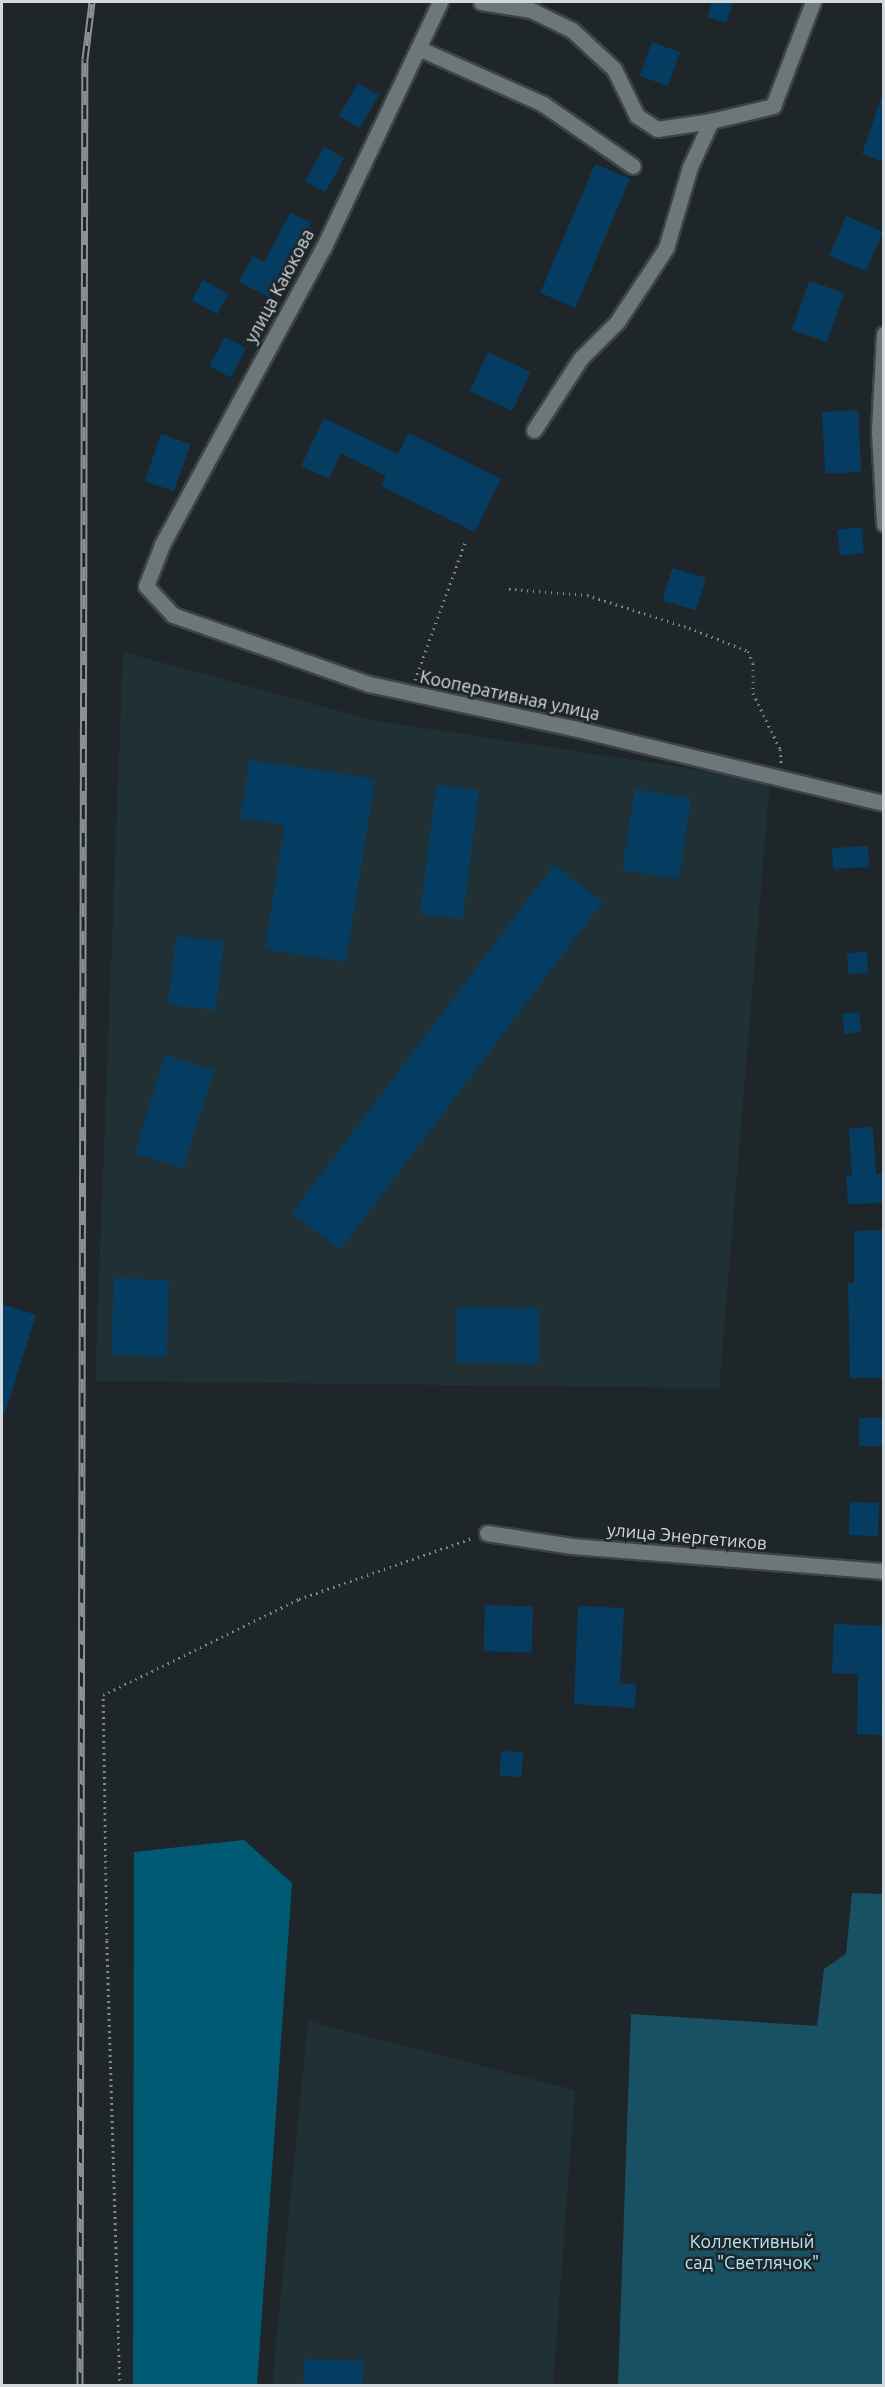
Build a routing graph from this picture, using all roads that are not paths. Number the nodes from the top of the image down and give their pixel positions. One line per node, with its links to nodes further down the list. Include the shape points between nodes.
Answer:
1 (440, 2): 4 (street, улица Каюкова)
2 (481, 2): 5 (street, via 531,10 572,30 614,69 637,116 657,129)
3 (813, 2): 5 (street, via 773,106)
4 (418, 48): 6 (street, via 543,104); 10 (street, улица Каюкова, via 322,248 167,535)
5 (711, 121): 8 (street, via 690,167 666,248 617,322 580,357)
6 (633, 166)
7 (884, 334): 9 (street, via 879,431)
8 (534, 430)
9 (884, 524)
10 (146, 586): 11 (street, Кооперативная улица, via 173,615 369,684)
11 (884, 803)
12 (487, 1533): 13 (street, улица Энергетиков, via 572,1546)
13 (884, 1571)

